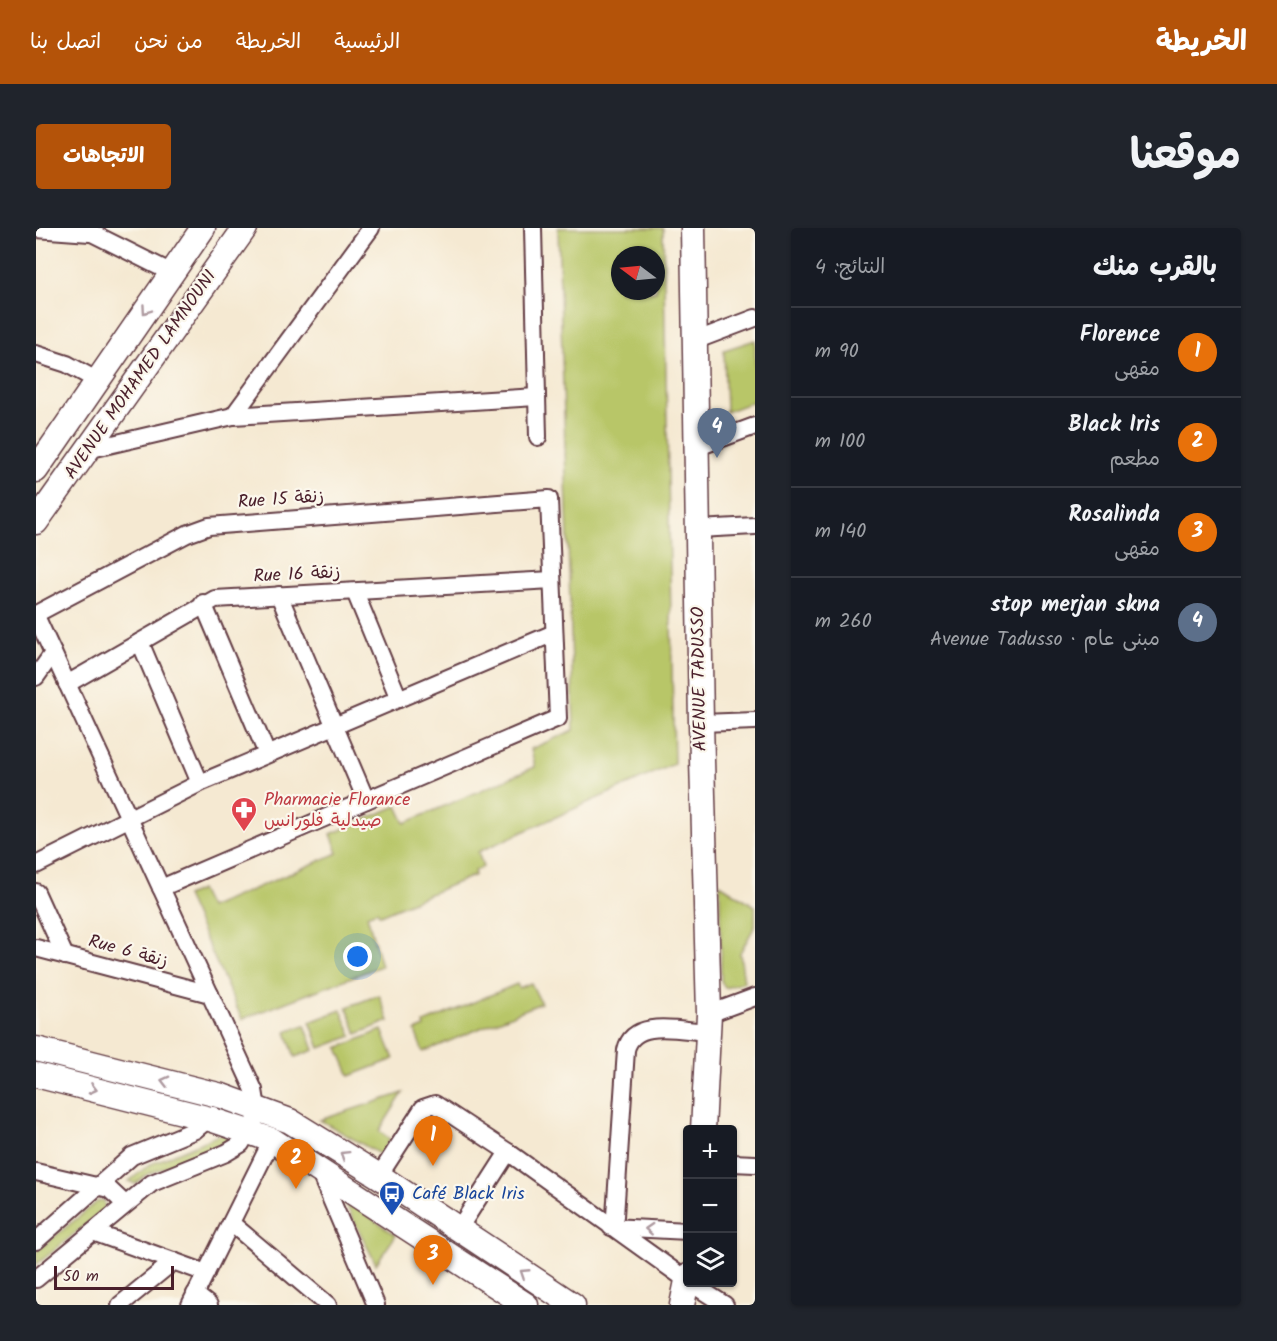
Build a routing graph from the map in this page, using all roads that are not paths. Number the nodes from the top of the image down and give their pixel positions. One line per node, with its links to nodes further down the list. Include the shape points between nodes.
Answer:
1 (203, 228): 8 (street, AVENUE MOHAMED LAMNOUNI)
2 (245, 228): 18 (street, AVENUE MOHAMED LAMNOUNI)
3 (371, 228): 14 (street)
4 (533, 228): 13 (street)
5 (693, 228): 10 (street, AVENUE TADUSSO)
6 (36, 229): 7 (street)
7 (89, 230): 8 (street)
8 (172, 273): 12 (street, AVENUE MOHAMED LAMNOUNI, one-way to 12)
9 (755, 318): 10 (street)
10 (697, 340): 17 (street, AVENUE TADUSSO)
11 (36, 354): 12 (street, via 67,363)
12 (98, 381): 19 (street, AVENUE MOHAMED LAMNOUNI)
13 (536, 397): 14 (street); 16 (street)
14 (233, 416): 18 (street)
15 (755, 426): 17 (street)
16 (538, 437)
17 (698, 447): 22 (street, AVENUE TADUSSO)
18 (87, 450): 20 (street, AVENUE MOHAMED LAMNOUNI)
19 (36, 470)
20 (36, 522)
21 (755, 526): 22 (street)
22 (698, 529): 35 (street, AVENUE TADUSSO)
23 (552, 580): 24 (street, Rue 16 زنقة); 27 (street, Rue 15 زنقة, via 549,499 208,526); 28 (street)
24 (355, 592): 25 (street, Rue 16 زنقة); 33 (street)
25 (279, 595): 26 (street, Rue 16 زنقة); 36 (street)
26 (204, 603): 29 (street, Rue 16 زنقة); 37 (street)
27 (36, 615): 30 (street)
28 (554, 633): 33 (street); 39 (street, via 558,718)
29 (140, 642): 32 (street, Rue 16 زنقة); 38 (street)
30 (53, 653): 31 (street); 32 (street)
31 (36, 677)
32 (67, 684): 40 (street)
33 (399, 699): 36 (street)
34 (755, 721): 35 (street)
35 (701, 723): 48 (street, AVENUE TADUSSO)
36 (335, 727): 37 (street); 39 (street)
37 (267, 754): 38 (street)
38 (200, 783): 40 (street)
39 (366, 800): 42 (street)
40 (129, 817): 41 (street); 42 (street)
41 (36, 865)
42 (162, 888): 46 (street)
43 (36, 892): 45 (street)
44 (36, 948): 45 (street, Rue 6 زنقة)
45 (65, 956): 46 (street, Rue 6 زنقة)
46 (210, 994): 54 (street, via 254,1090)
47 (755, 997): 48 (street)
48 (708, 1023): 53 (street, AVENUE TADUSSO); 64 (street, via 643,1030 628,1043)
49 (36, 1049): 51 (street, one-way to 49)
50 (36, 1075): 52 (street, one-way to 52)
51 (222, 1096): 52 (street); 54 (street)
52 (210, 1119): 54 (street); 61 (street, via 195,1130 132,1156)
53 (703, 1125)
54 (260, 1126): 58 (street); 60 (street, one-way to 54, via 290,1121); 62 (street, via 234,1149 152,1182); 63 (street)
55 (508, 1152): 60 (street, via 428,1104); 64 (street); 65 (street)
56 (737, 1163): 57 (street)
57 (755, 1164)
58 (317, 1168): 79 (street); 80 (street)
59 (36, 1172): 61 (street)
60 (379, 1176): 65 (street)
61 (97, 1185): 62 (street, via 116,1193); 68 (street)
62 (125, 1204): 67 (street)
63 (231, 1223): 70 (street); 78 (street)
64 (611, 1227): 66 (street, one-way to 64); 71 (street)
65 (458, 1230): 81 (street, one-way to 65)
66 (683, 1231)
67 (93, 1232): 69 (street); 72 (street)
68 (36, 1241)
69 (174, 1261): 70 (street); 76 (street)
70 (206, 1273): 75 (street)
71 (683, 1278)
72 (36, 1279)
73 (687, 1287): 82 (street)
74 (696, 1287): 83 (street)
75 (192, 1299): 77 (street)
76 (120, 1305)
77 (209, 1305)
78 (328, 1305)
79 (376, 1305)
80 (526, 1305)
81 (573, 1305)
82 (682, 1305)
83 (725, 1305)

